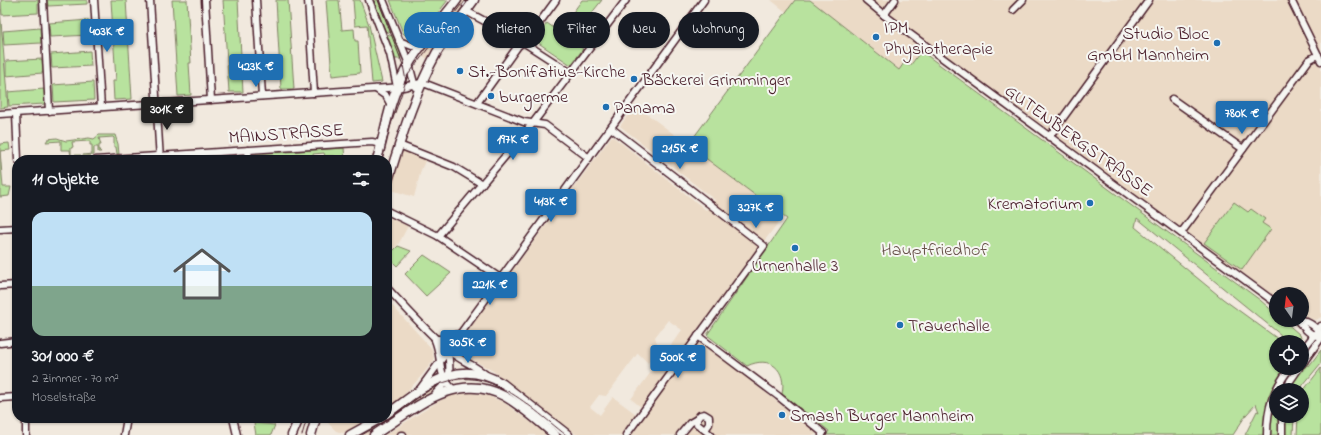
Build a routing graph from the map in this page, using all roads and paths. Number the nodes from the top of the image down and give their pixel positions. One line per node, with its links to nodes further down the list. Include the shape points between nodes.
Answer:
1 (42, 0): 44 (street)
2 (94, 0): 43 (street)
3 (150, 0): 41 (street)
4 (205, 0): 39 (street)
5 (256, 0): 37 (street)
6 (308, 0): 36 (street)
7 (369, 0): 34 (street, via 390,54)
8 (383, 0): 25 (street)
9 (457, 0): 21 (main road)
10 (474, 0): 20 (main road)
11 (556, 0): 22 (street)
12 (626, 0): 32 (street)
13 (704, 0): 48 (street)
14 (866, 0): 23 (street, GUTENBERGSTRASSE)
15 (895, 0): 23 (street)
16 (1023, 0): 19 (street)
17 (1148, 0): 49 (street)
18 (1291, 0): 30 (street)
19 (1013, 10)
20 (466, 11): 24 (street); 33 (main road)
21 (448, 12)
22 (545, 15)
23 (884, 15): 49 (street, GUTENBERGSTRASSE)
24 (482, 20)
25 (399, 41): 26 (street); 31 (street)
26 (404, 43)
27 (421, 48): 31 (main road)
28 (517, 48): 40 (street)
29 (532, 48): 32 (street)
30 (1320, 58): 52 (street, via 1308,60)
31 (409, 64): 33 (street); 34 (main road)
32 (571, 73): 47 (street)
33 (418, 84): 34 (street); 40 (street, via 426,84); 51 (main road, via 417,94)
34 (397, 87): 35 (street); 42 (main road)
35 (376, 89): 36 (street); 42 (street, via 386,96)
36 (314, 93): 37 (street)
37 (262, 96): 39 (street)
38 (1172, 99): 52 (street)
39 (211, 100): 41 (street)
40 (477, 103): 47 (street, via 524,122)
41 (156, 104): 43 (street); 55 (street)
42 (391, 105): 50 (main road)
43 (101, 107): 44 (street)
44 (50, 111): 46 (street)
45 (0, 114): 46 (street)
46 (16, 114): 54 (street)
47 (533, 123): 59 (street, via 545,125); 61 (street)
48 (611, 128): 59 (street); 76 (street, via 764,246)
49 (1049, 137): 65 (street, GUTENBERGSTRASSE)
50 (381, 144): 53 (street, MAINSTRASSE, via 372,142); 58 (main road)
51 (399, 145): 60 (main road); 61 (street, via 454,167)
52 (1243, 149): 65 (street)
53 (248, 150): 56 (street, MAINSTRASSE); 57 (street)
54 (18, 155)
55 (160, 155)
56 (193, 155)
57 (248, 155)
58 (378, 155)
59 (589, 158): 67 (street)
60 (392, 168)
61 (482, 184): 66 (street)
62 (392, 213): 66 (street)
63 (12, 228): 64 (street)
64 (0, 229)
65 (1181, 233): 71 (street, GUTENBERGSTRASSE)
66 (438, 236): 67 (street)
67 (498, 276): 75 (street)
68 (12, 285): 69 (street)
69 (0, 286)
70 (392, 293): 78 (street)
71 (1269, 298)
72 (1309, 325): 74 (street)
73 (1303, 327): 77 (street)
74 (1320, 333): 77 (street); 83 (street)
75 (459, 334): 78 (street); 82 (street)
76 (698, 336): 112 (street); 115 (street, via 778,396)
77 (1314, 336): 80 (street)
78 (435, 339): 82 (street); 84 (street)
79 (12, 342): 81 (street)
80 (1309, 342)
81 (0, 343)
82 (448, 350): 84 (street); 86 (street); 87 (street, via 450,365)
83 (1309, 352)
84 (440, 360): 87 (street, via 441,372); 89 (street)
85 (1285, 375): 116 (street, via 1270,404)
86 (487, 376): 87 (main road, via 462,374); 111 (main road, via 503,384)
87 (446, 378): 88 (street); 89 (main road, via 426,385); 92 (street)
88 (453, 389): 92 (main road); 110 (main road, via 476,388 503,396)
89 (418, 391): 93 (main road)
90 (12, 397): 91 (street)
91 (0, 398)
92 (431, 398): 109 (main road)
93 (392, 410)
94 (697, 419): 102 (street, via 697,424); 102 (street, via 704,414 709,417 709,424); 113 (street)
95 (26, 423): 104 (street)
96 (126, 423): 105 (street)
97 (234, 423): 106 (street)
98 (297, 423): 107 (main road)
99 (315, 423): 103 (main road)
100 (372, 423): 108 (main road)
101 (1282, 423): 117 (street)
102 (705, 430): 114 (street)
103 (312, 434)
104 (26, 435)
105 (124, 435)
106 (237, 435)
107 (292, 435)
108 (350, 435)
109 (374, 435)
110 (556, 435)
111 (568, 435)
112 (626, 435)
113 (680, 435)
114 (711, 435)
115 (822, 435)
116 (1267, 435)
117 (1282, 435)

